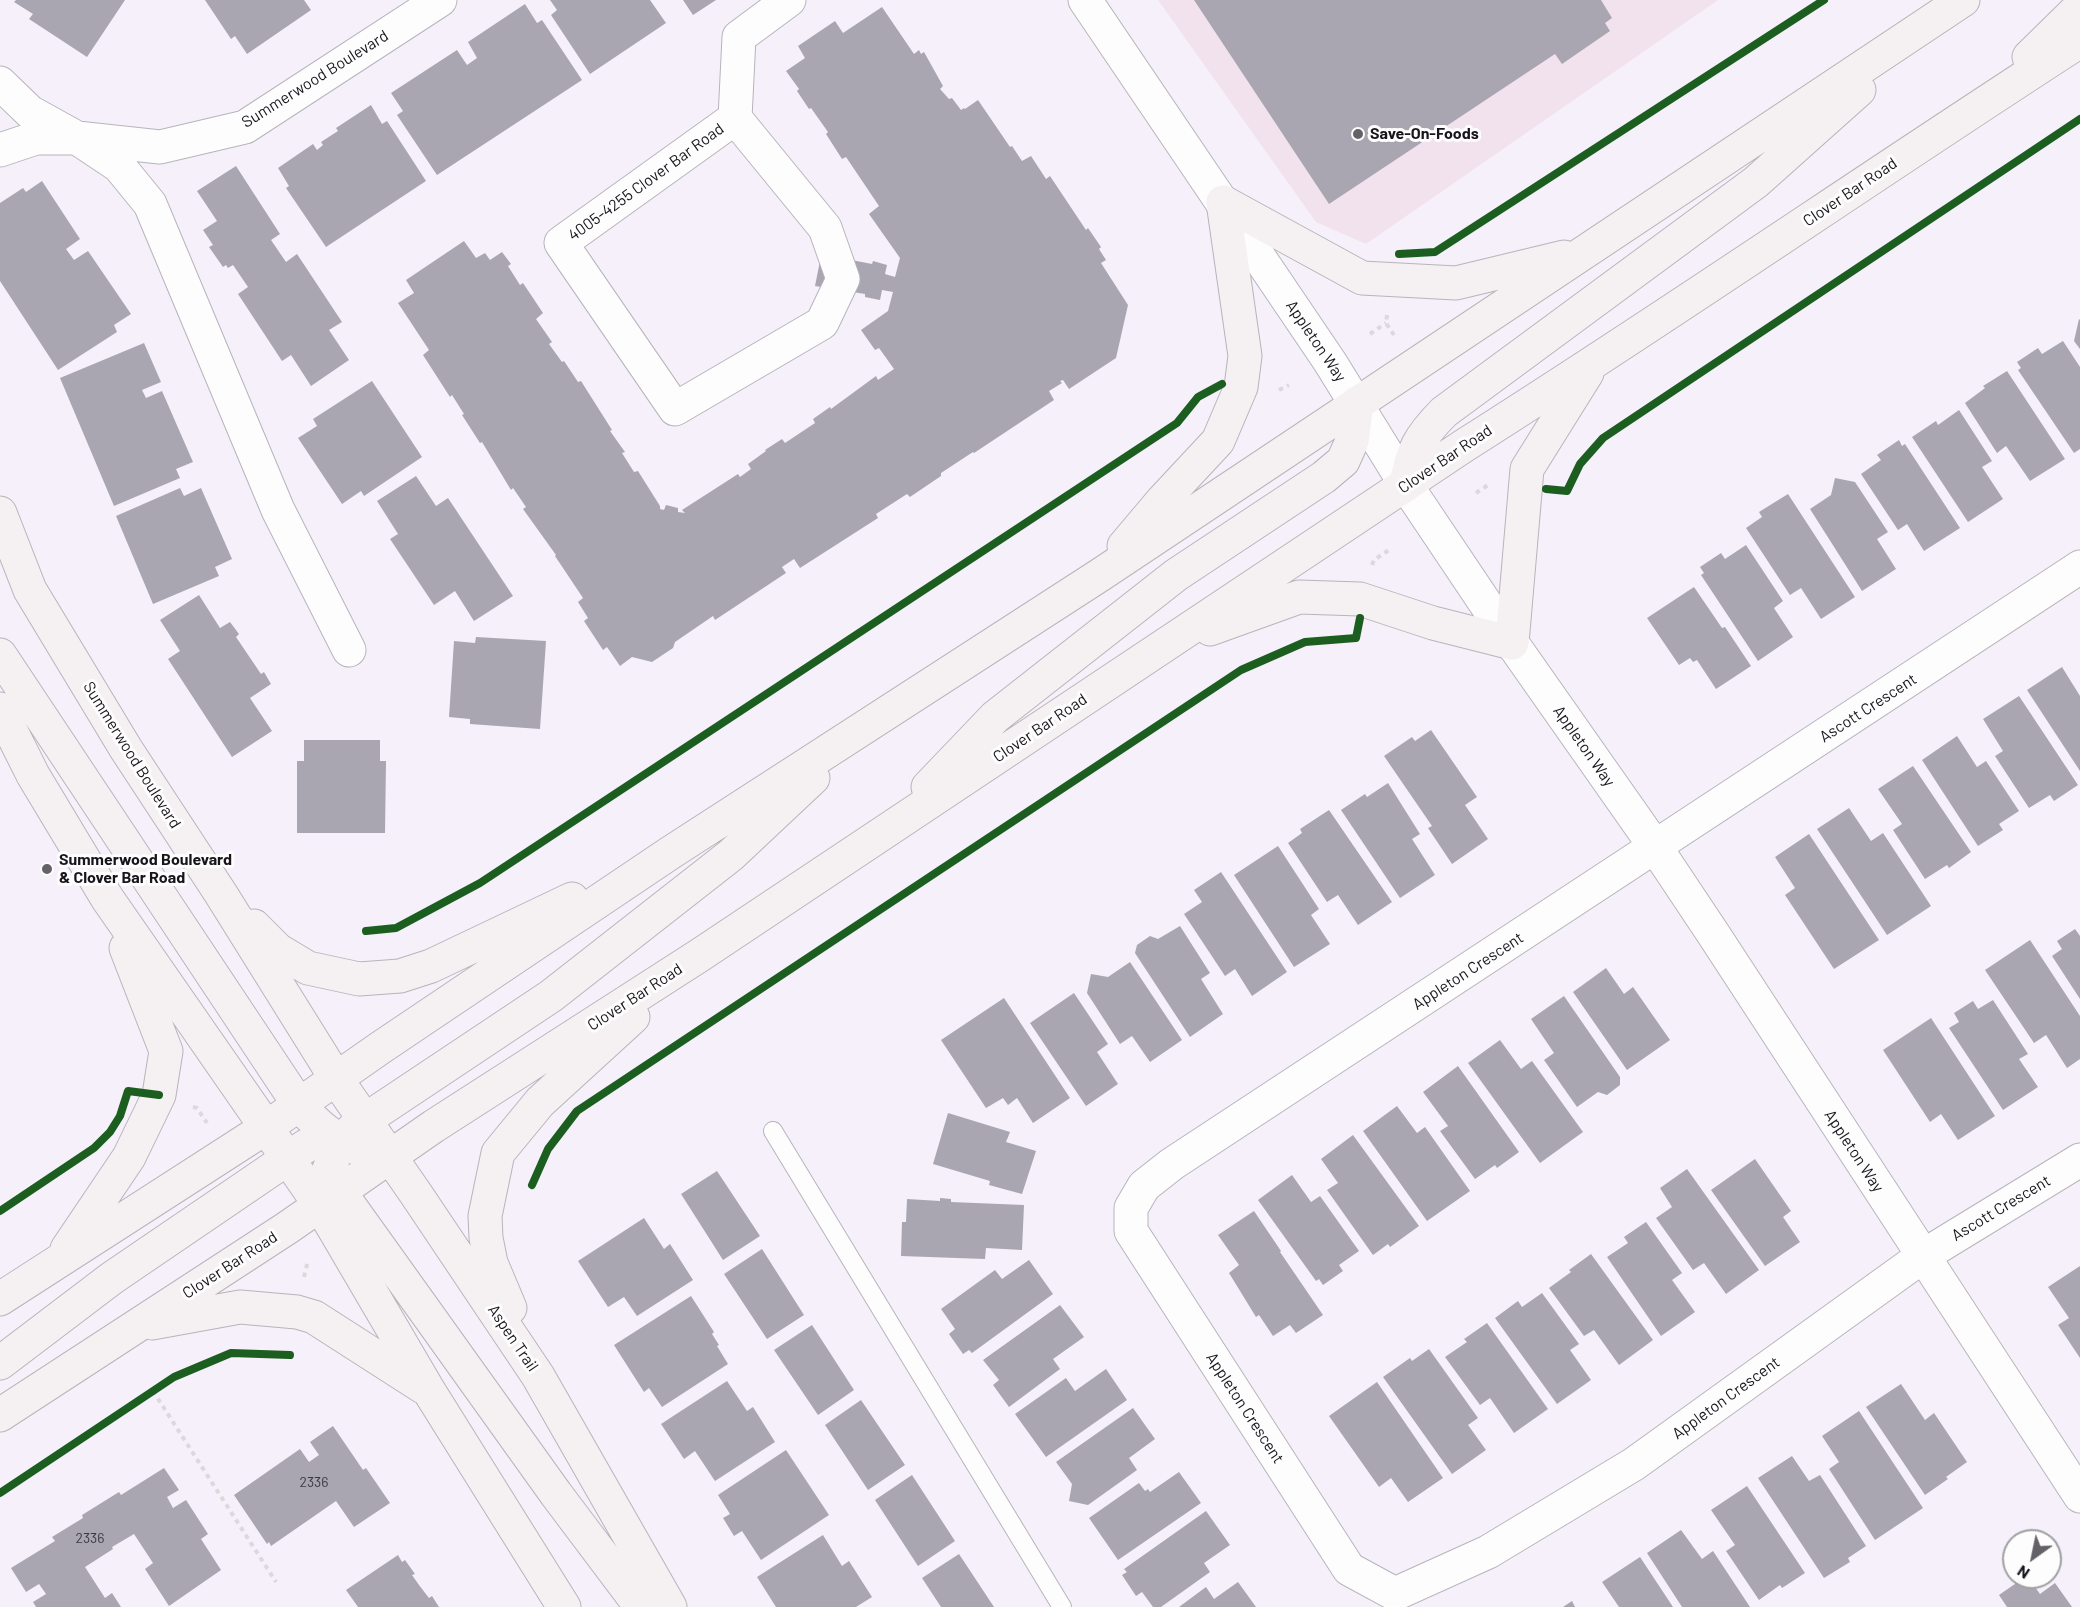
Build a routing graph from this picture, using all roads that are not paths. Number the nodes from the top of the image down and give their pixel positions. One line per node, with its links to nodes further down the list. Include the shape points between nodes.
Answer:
1 (440, 0): 10 (street, Summerwood Boulevard, via 245,127 160,147)
2 (789, 0): 9 (street, 4005-4255 Clover Bar Road, via 739,37)
3 (1085, 0): 12 (street, Appleton Way)
4 (1954, 7): 13 (main road); 16 (main road, via 1756,182 1444,412 1416,445)
5 (2080, 7): 8 (main road)
6 (2080, 41): 8 (main road, Clover Bar Road)
7 (0, 83): 10 (street, Summerwood Boulevard, via 30,112)
8 (1976, 108): 14 (main road, Clover Bar Road)
9 (735, 118): 9 (street, 4005-4255 Clover Bar Road, via 561,243 675,409 822,323 843,279 825,228)
10 (77, 138): 11 (street, Summerwood Boulevard, via 36,138); 22 (street, via 119,166 150,204 278,510)
11 (0, 150)
12 (1223, 202): 13 (main road, via 1362,278 1456,284); 15 (street, Appleton Way); 19 (main road, via 1245,356 1241,387 1218,441)
13 (1589, 250): 15 (main road)
14 (1593, 364): 16 (main road, Clover Bar Road); 20 (main road, via 1527,469)
15 (1357, 403): 16 (street, Appleton Way); 19 (main road); 26 (main road, via 1352,441 1343,461 1176,575 995,717)
16 (1406, 485): 20 (street, Appleton Way); 21 (main road, Clover Bar Road)
17 (0, 513): 29 (main road, Summerwood Boulevard, via 30,590 126,749)
18 (2080, 567): 27 (street, Ascott Crescent)
19 (1100, 575): 25 (main road)
20 (1512, 644): 21 (main road, via 1360,599 1299,597); 27 (street, Appleton Way)
21 (1161, 647): 26 (main road, Clover Bar Road)
22 (349, 650)
23 (0, 655): 33 (main road)
24 (0, 709): 30 (main road, via 33,776)
25 (873, 721): 28 (main road); 34 (main road, via 731,855 551,996)
26 (887, 831): 31 (main road, Clover Bar Road)
27 (1656, 848): 41 (street, Appleton Way); 41 (street, Appleton Crescent, via 1172,1164 1144,1186 1131,1208 1131,1231 1349,1569 1395,1594 1488,1552 1634,1464)
28 (670, 853): 29 (main road, via 431,966 400,976 359,979 308,968 278,950); 32 (main road)
29 (221, 894): 32 (main road, Summerwood Boulevard)
30 (107, 898): 35 (main road); 42 (main road, via 166,1051 159,1095 129,1157)
31 (700, 955): 38 (main road, Clover Bar Road); 46 (main road, via 540,1102 498,1153 485,1216 486,1238 491,1263)
32 (337, 1080): 33 (main road); 34 (main road, Aspen Trail); 37 (main road, via 334,1115)
33 (299, 1106): 35 (main road); 37 (main road)
34 (365, 1121): 37 (main road); 38 (main road, Aspen Trail)
35 (267, 1127): 37 (main road); 42 (main road)
36 (772, 1131): 53 (lane)
37 (314, 1145): 38 (main road, via 351,1147); 40 (main road); 40 (main road); 45 (main road, via 112,1278)
38 (390, 1157): 40 (main road, Clover Bar Road); 46 (main road, Aspen Trail)
39 (2080, 1160): 41 (street, Ascott Crescent)
40 (329, 1190): 44 (main road, Clover Bar Road); 47 (main road); 51 (main road)
41 (1923, 1256): 49 (street, Appleton Way)
42 (59, 1260): 43 (main road)
43 (0, 1299)
44 (139, 1325): 47 (main road, via 240,1307 297,1311 314,1317); 48 (main road, Clover Bar Road)
45 (0, 1363)
46 (538, 1376): 52 (main road, Aspen Trail)
47 (429, 1391): 50 (main road)
48 (0, 1415)
49 (2080, 1496)
50 (564, 1607)
51 (641, 1607)
52 (670, 1607)
53 (1062, 1607)

